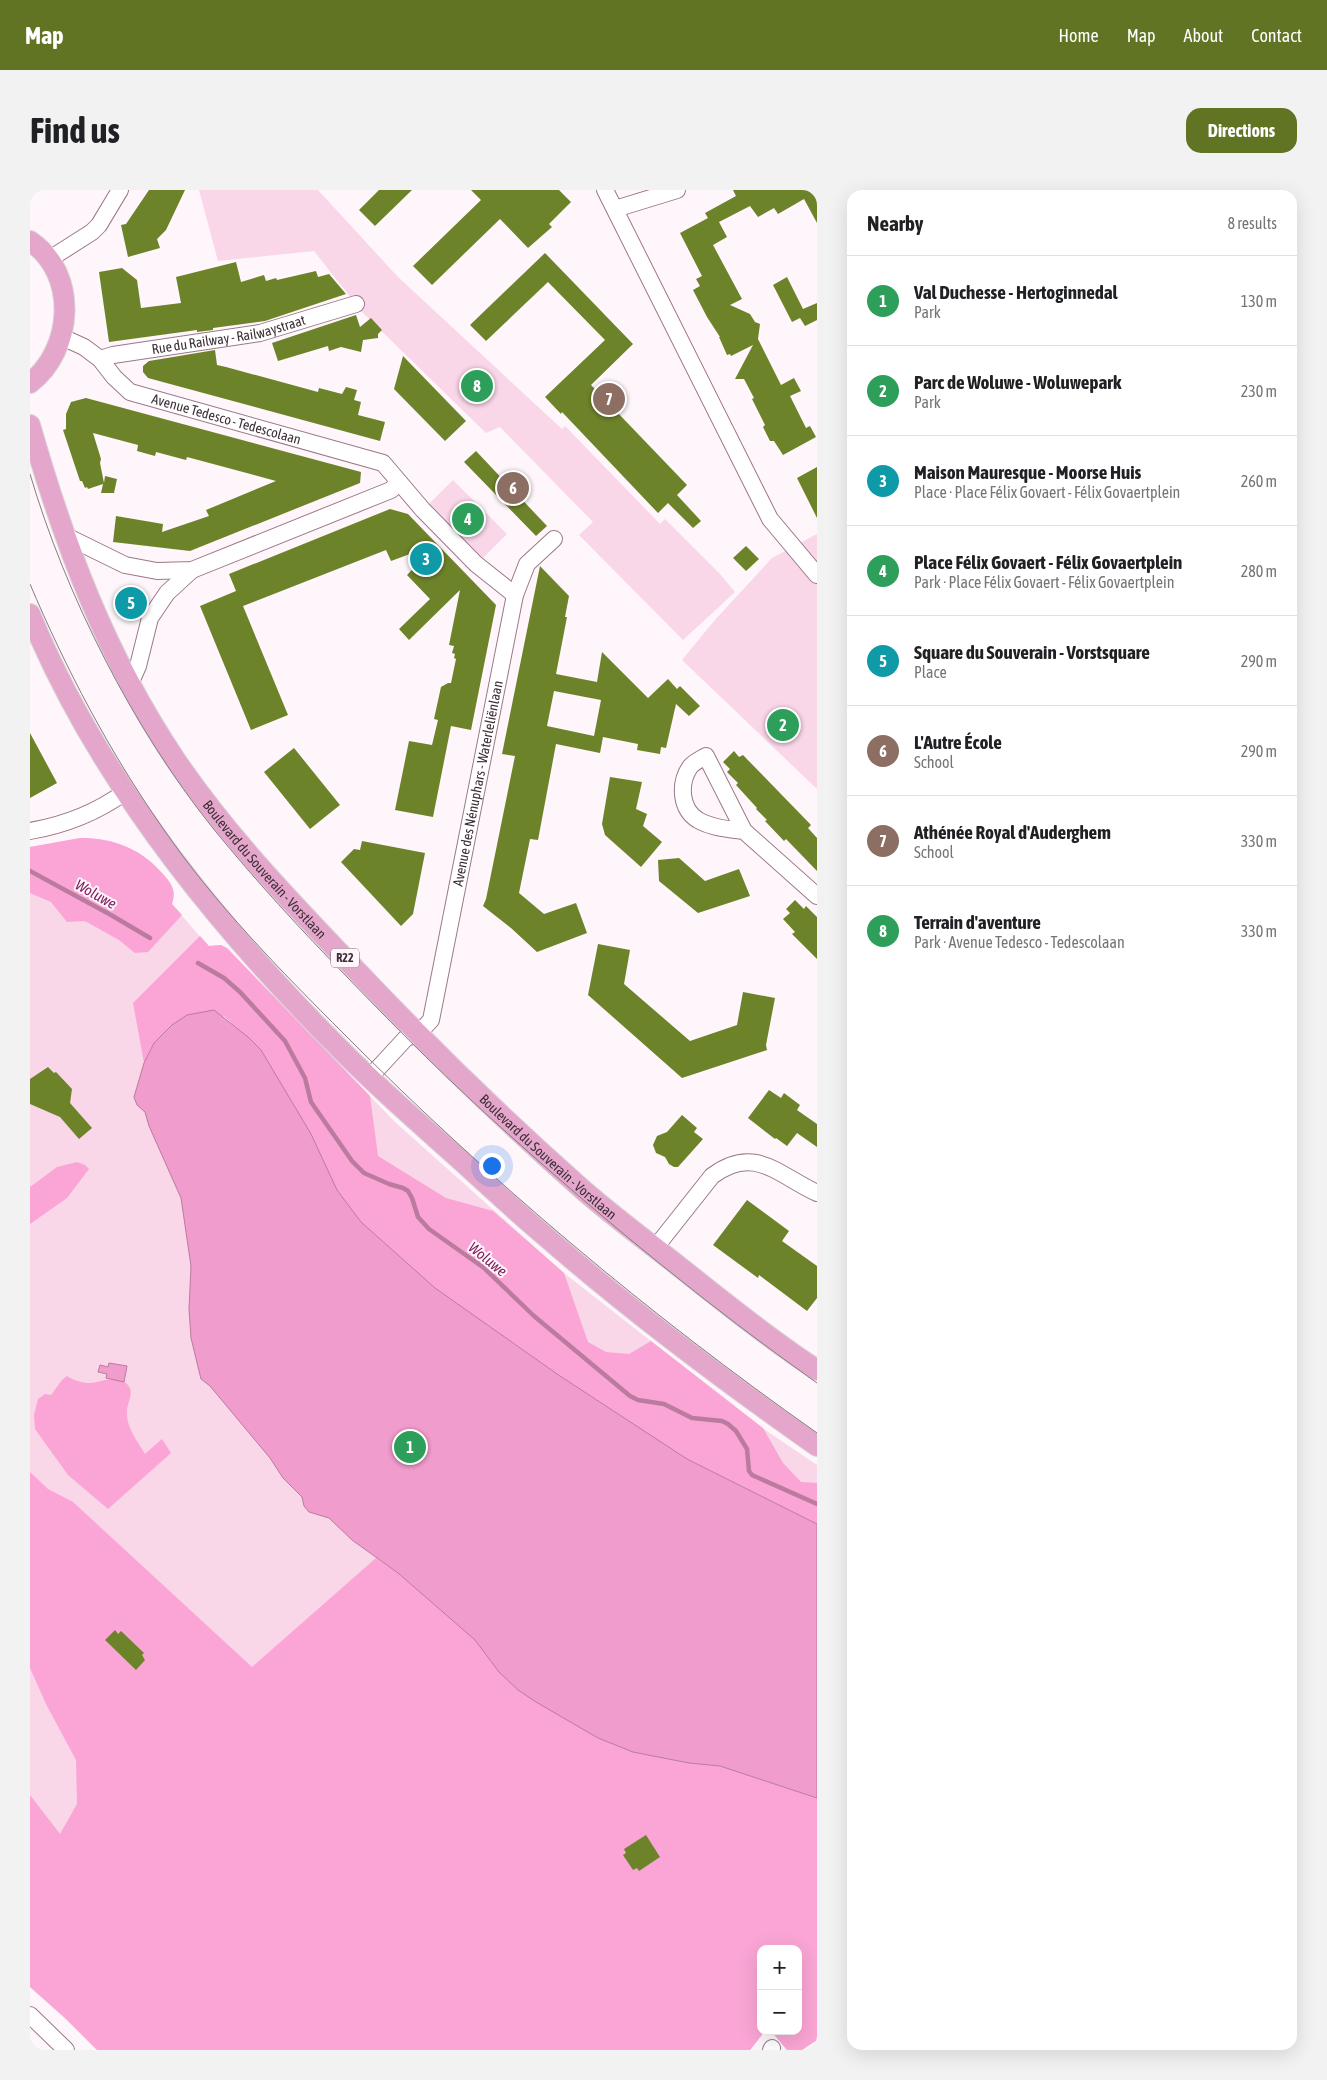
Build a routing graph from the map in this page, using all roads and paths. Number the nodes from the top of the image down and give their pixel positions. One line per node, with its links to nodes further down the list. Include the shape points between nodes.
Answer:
1 (120, 190): 6 (street, via 92,232)
2 (605, 190): 4 (street)
3 (676, 190): 4 (street)
4 (615, 209): 16 (street, via 770,519)
5 (30, 241): 6 (main road)
6 (48, 260): 8 (main road, via 64,297)
7 (356, 304): 9 (street, Rue du Railway - Railwaystraat, via 260,333)
8 (62, 337): 9 (street, Avenue Tedesco - Tedescolaan); 10 (main road, via 53,358)
9 (100, 359): 12 (street, Avenue Tedesco - Tedescolaan, via 130,392 383,463)
10 (30, 383)
11 (30, 425): 13 (main road, Boulevard du Souverain - Vorstlaan / R22)
12 (399, 482): 15 (street, via 391,490); 17 (street, Avenue Tedesco - Tedescolaan, via 476,564)
13 (64, 535): 15 (street, via 125,565 157,571); 20 (main road, Boulevard du Souverain - Vorstlaan / R22, via 92,609)
14 (554, 539): 17 (street, Avenue des Nénuphars - Waterleliënlaan, via 528,564)
15 (192, 570): 20 (street, via 166,593 150,618)
16 (817, 575)
17 (514, 595): 25 (street, Avenue des Nénuphars - Waterleliënlaan, via 436,1002 431,1020)
18 (30, 614): 19 (main road)
19 (34, 634): 21 (main road, via 88,734)
20 (130, 684): 25 (main road, Boulevard du Souverain - Vorstlaan / R22, via 174,757 219,820 312,924)
21 (125, 792): 23 (street, via 80,819); 26 (main road, via 210,906 291,998)
22 (744, 831): 22 (street, via 706,756 692,766 684,780 683,801 696,819 718,828); 24 (street)
23 (30, 832)
24 (817, 896)
25 (418, 1034): 26 (street, via 406,1038); 28 (main road, Boulevard du Souverain - Vorstlaan / R22, via 583,1190)
26 (370, 1077): 30 (main road, via 546,1237 684,1350)
27 (817, 1193): 28 (street, via 759,1163 744,1161 712,1176)
28 (655, 1248): 29 (main road, Boulevard du Souverain - Vorstlaan / R22)
29 (817, 1370)
30 (817, 1446)
31 (30, 2015): 32 (street)
32 (66, 2050)

